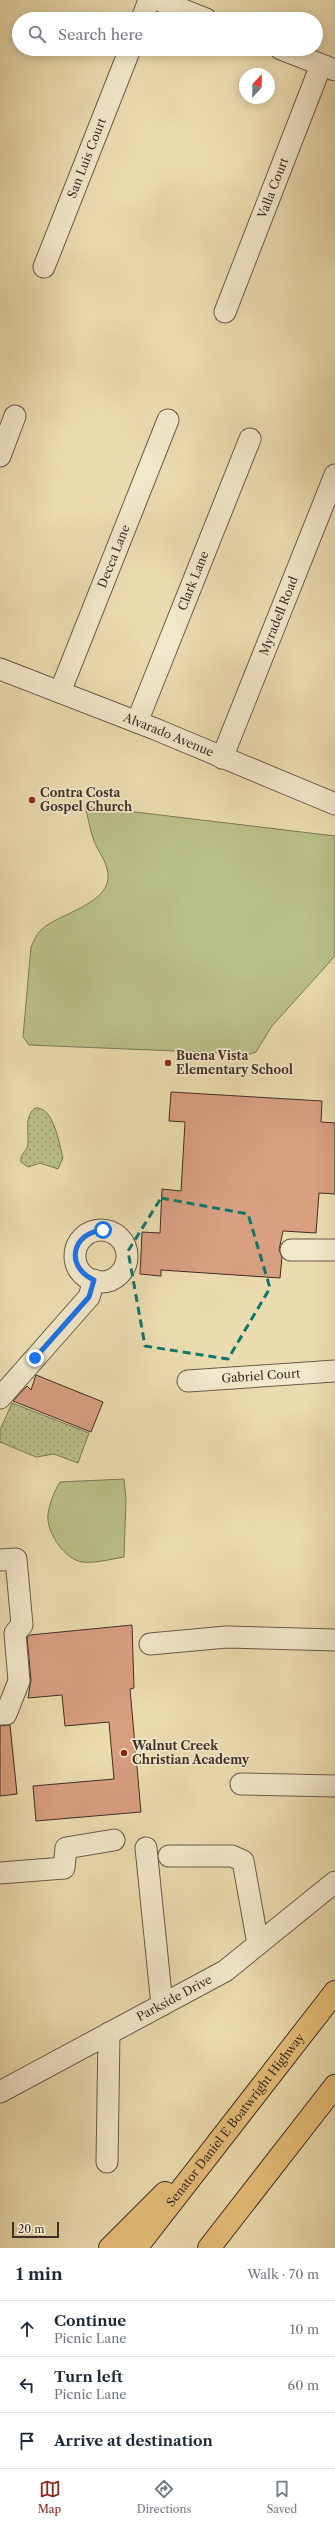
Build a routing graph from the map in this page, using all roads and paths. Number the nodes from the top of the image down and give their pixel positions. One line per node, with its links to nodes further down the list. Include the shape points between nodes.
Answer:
1 (149, 0): 3 (street)
2 (158, 0): 4 (street)
3 (145, 12)
4 (188, 12)
5 (127, 56): 8 (street, San Luis Court)
6 (298, 56): 7 (street)
7 (328, 68): 9 (street, Valla Court)
8 (44, 267)
9 (225, 312)
10 (15, 416): 13 (street)
11 (168, 420): 16 (street, Decca Lane)
12 (250, 439): 17 (street, Clark Lane)
13 (0, 456)
14 (335, 475): 18 (street, Myradell Road)
15 (0, 669): 16 (street, Alvarado Avenue)
16 (60, 692): 17 (street, Alvarado Avenue)
17 (136, 722): 18 (street, Alvarado Avenue)
18 (222, 758): 19 (street, Alvarado Avenue)
19 (335, 804)
20 (291, 1250): 21 (street)
21 (335, 1250)
22 (94, 1280): 25 (street, via 89,1297)
23 (335, 1371): 24 (street, Gabriel Court)
24 (188, 1381)
25 (0, 1398)
26 (0, 1560): 27 (street, via 16,1559 22,1625)
27 (8, 1634): 30 (street)
28 (335, 1640): 29 (street, via 226,1637)
29 (150, 1644)
30 (9, 1682): 31 (street, via 6,1714)
31 (0, 1714)
32 (241, 1784): 33 (street)
33 (335, 1786)
34 (114, 1840): 37 (street, via 66,1848 64,1868)
35 (146, 1848): 41 (street)
36 (169, 1856): 39 (street, via 232,1856 243,1861)
37 (0, 1873)
38 (335, 1882): 39 (street, Parkside Drive)
39 (258, 1944): 41 (street, Parkside Drive, via 225,1971)
40 (335, 1992): 45 (highway, Senator Daniel E Boatwright Highway)
41 (162, 2005): 42 (street, Parkside Drive)
42 (109, 2033): 44 (street, Parkside Drive); 46 (street)
43 (335, 2086): 49 (highway)
44 (0, 2092)
45 (221, 2139): 47 (highway); 48 (highway, Senator Daniel E Boatwright Highway)
46 (107, 2162)
47 (110, 2248)
48 (136, 2248)
49 (209, 2248)

